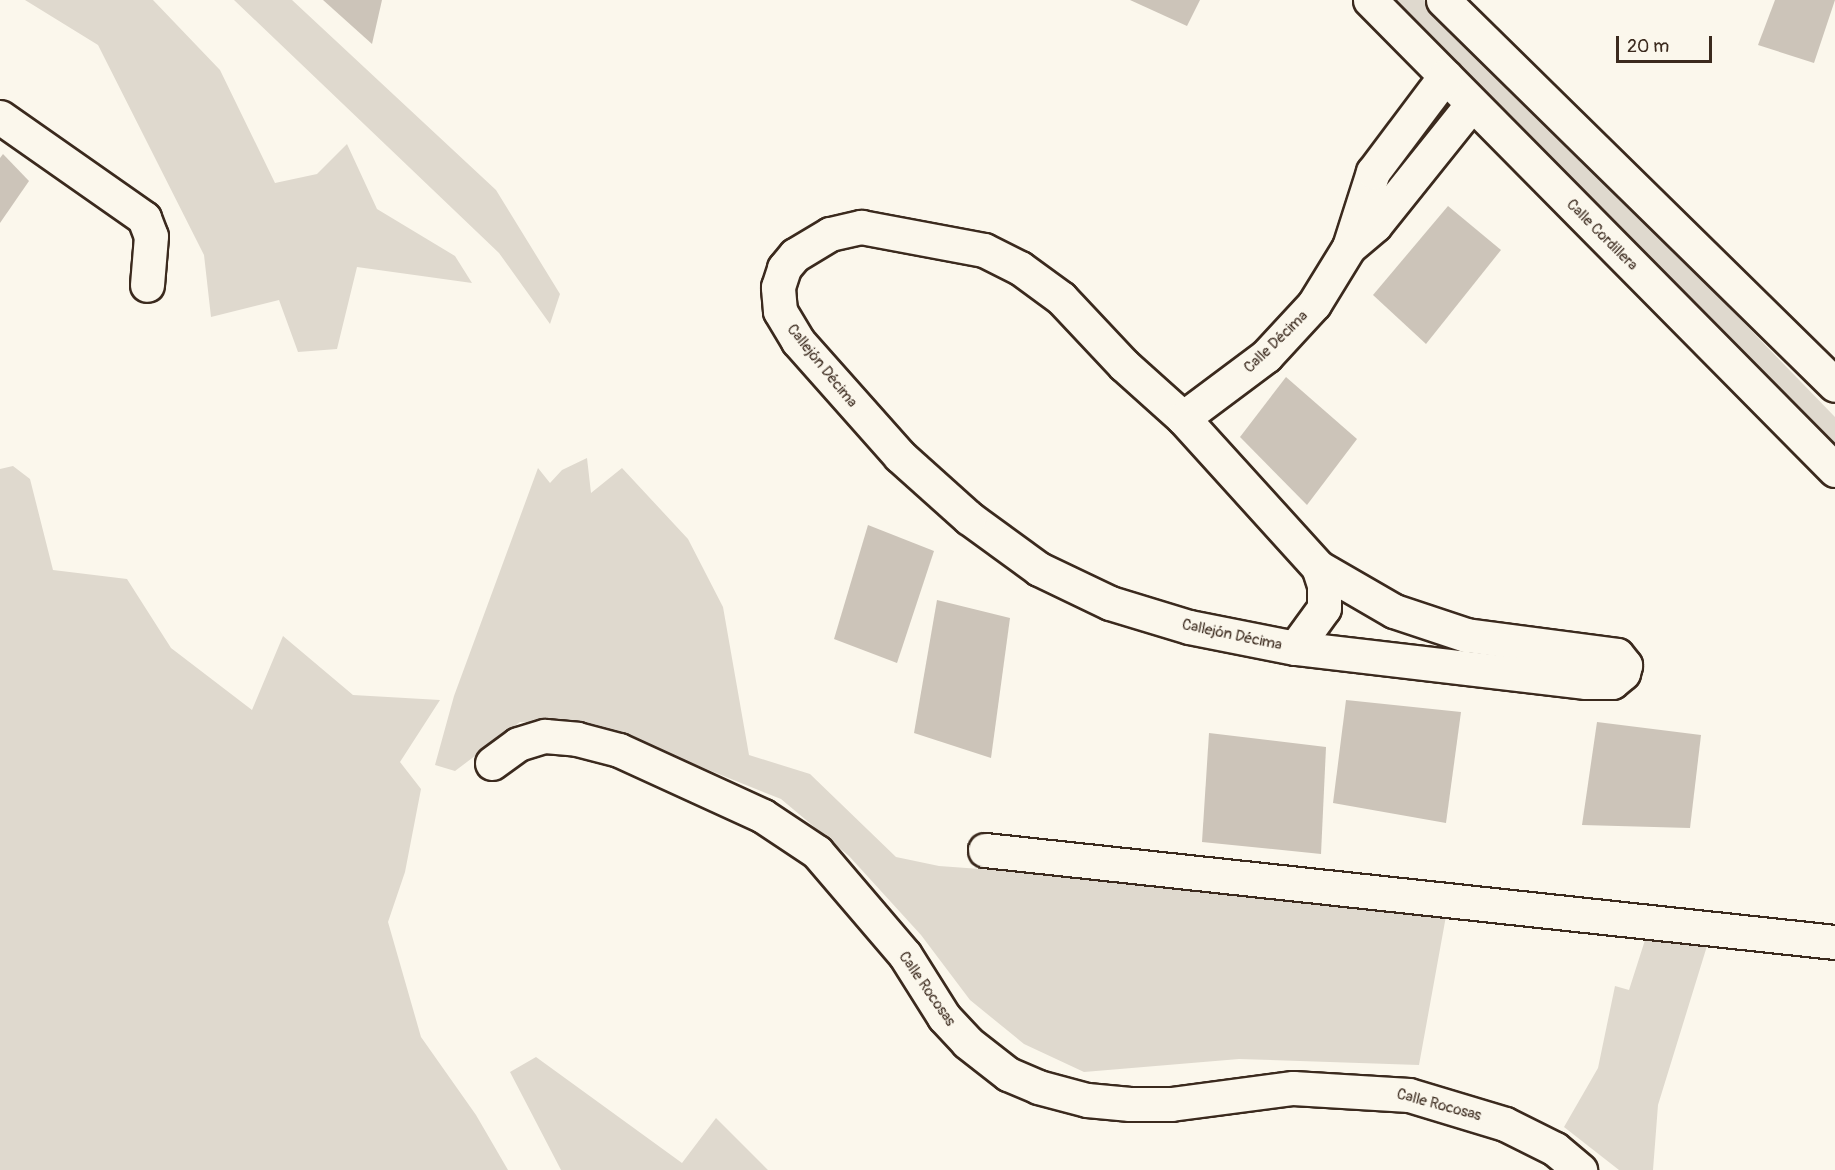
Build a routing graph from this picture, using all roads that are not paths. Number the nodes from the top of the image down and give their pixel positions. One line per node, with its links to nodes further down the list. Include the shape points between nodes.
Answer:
1 (1370, 0): 3 (street, Calle Cordillera)
2 (1443, 0): 8 (street)
3 (1445, 76): 4 (street, Calle Cordillera); 6 (street, via 1373,172)
4 (1472, 104): 6 (street, via 1400,196); 10 (street, Calle Cordillera)
5 (0, 117): 7 (street, via 144,218 151,236)
6 (1349, 248): 9 (street, Calle Décima, via 1314,304 1266,356)
7 (147, 285)
8 (1835, 385)
9 (1183, 418): 11 (street, Callejón Décima); 12 (street, Callejón Décima, via 1124,365 1060,298 1020,268 984,250 895,230 861,227 830,234 795,255 784,268 778,287 780,311 798,341 900,456 969,518 1039,569 1110,603 1190,627)
10 (1835, 470)
11 (1318, 567): 12 (street, via 1324,585 1324,608); 12 (street, Callejón Décima, via 1394,610 1466,635 1617,655 1625,665 1612,682 1586,682)
12 (1295, 648)
13 (492, 763): 16 (street, Calle Rocosas, via 518,744 545,735 577,739 619,750 763,816 817,852 905,955 944,1017 967,1042 1008,1074 1038,1087 1087,1100 1130,1104 1171,1104 1293,1088 1409,1095 1505,1124 1555,1149)
14 (985, 850): 15 (street)
15 (1835, 942)
16 (1580, 1170)

